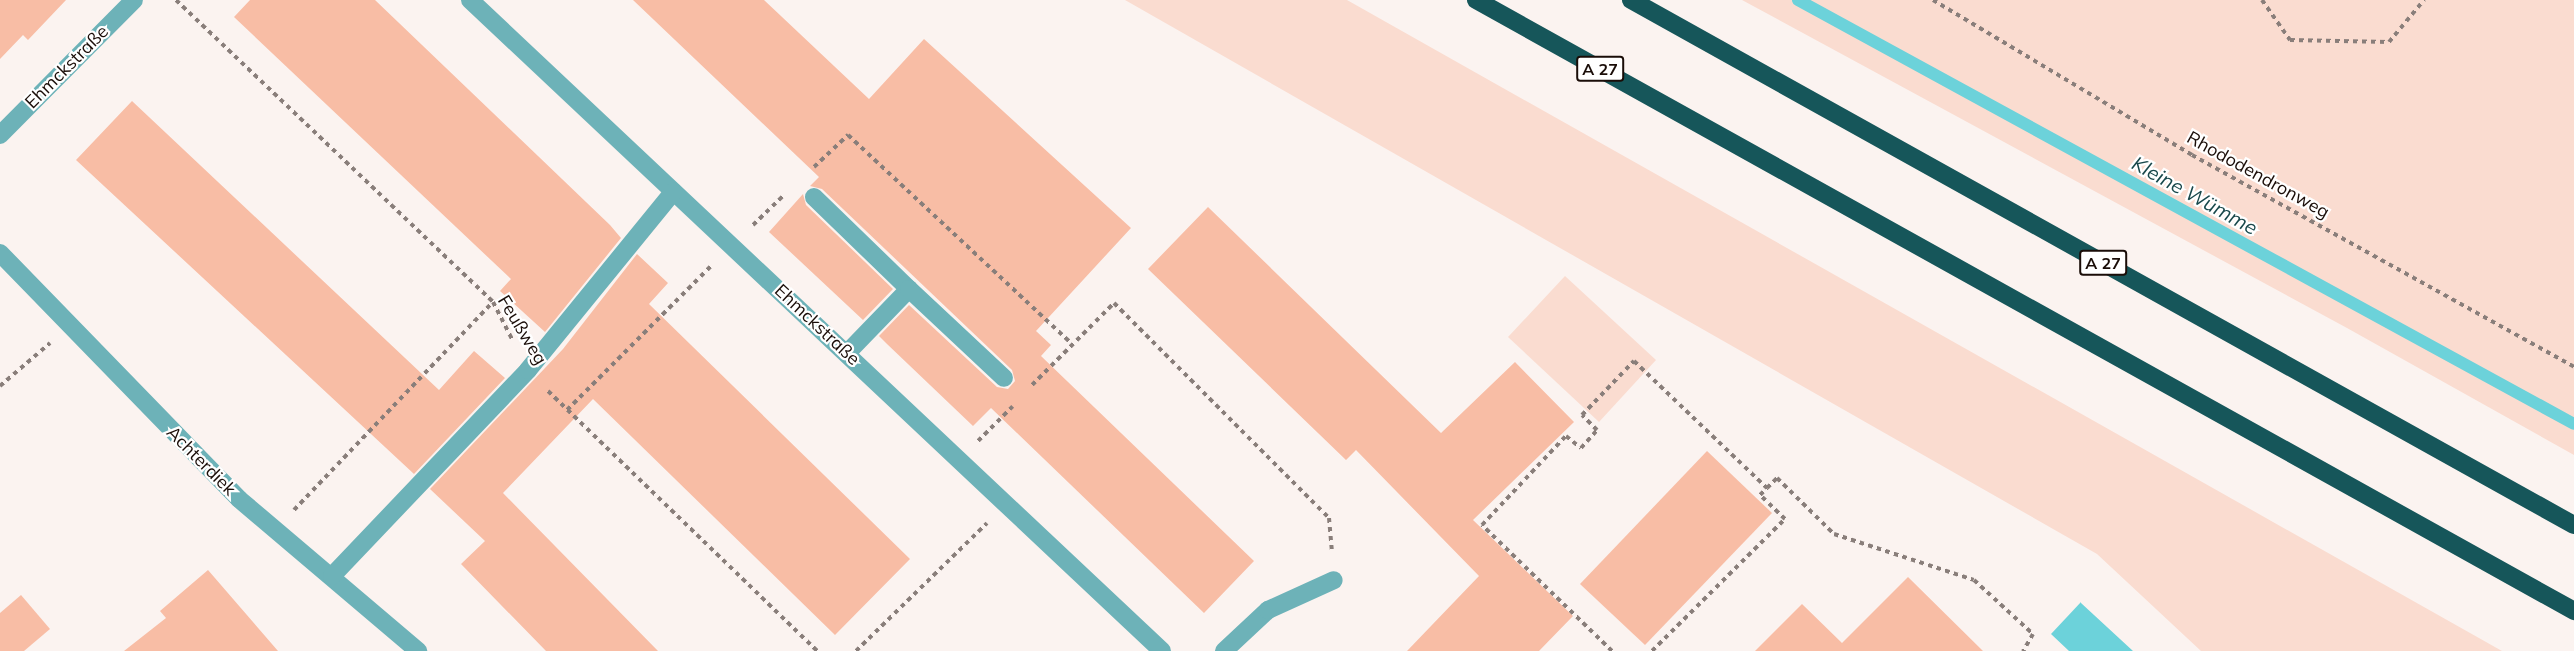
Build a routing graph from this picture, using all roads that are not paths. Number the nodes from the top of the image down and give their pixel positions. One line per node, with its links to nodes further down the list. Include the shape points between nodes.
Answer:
1 (134, 0): 5 (street, Ehmckstraße)
2 (470, 0): 6 (street, Ehmckstraße)
3 (1476, 0): 15 (highway, A 27)
4 (1631, 0): 12 (highway, A 27)
5 (0, 135)
6 (673, 192): 10 (street, Ehmckstraße); 13 (street, via 551,334 528,370)
7 (814, 197): 9 (street)
8 (0, 253): 13 (street, Achterdiek, via 275,530)
9 (909, 289): 10 (street); 11 (street)
10 (847, 353): 17 (street, Ehmckstraße)
11 (1004, 378)
12 (2574, 525)
13 (332, 576): 16 (street, Achterdiek)
14 (1334, 580): 18 (street, via 1268,610)
15 (2574, 611)
16 (418, 651)
17 (1162, 651)
18 (1224, 651)

